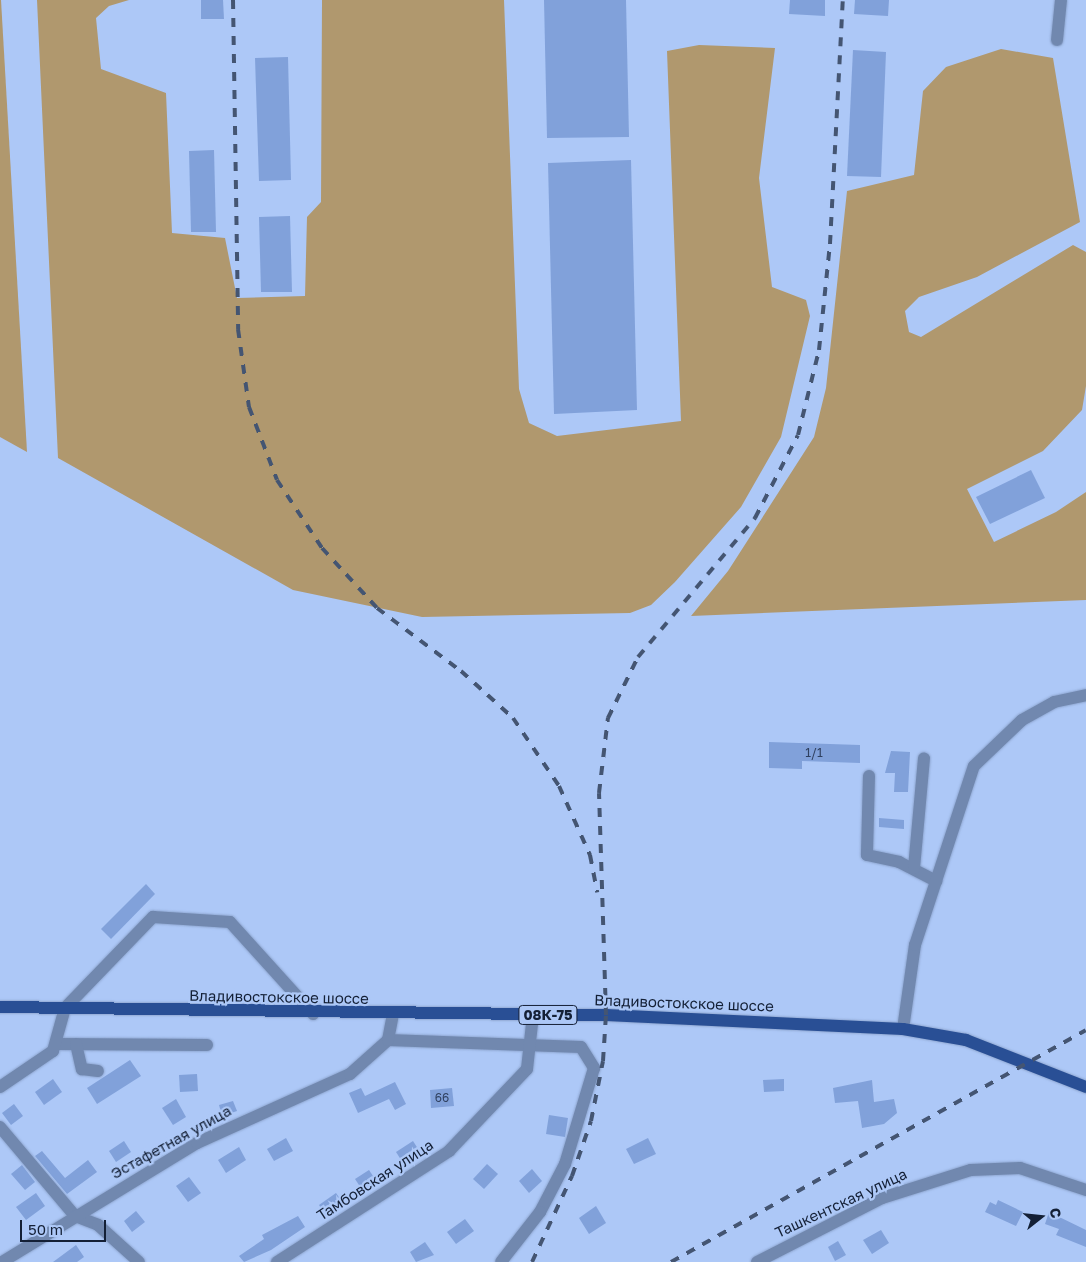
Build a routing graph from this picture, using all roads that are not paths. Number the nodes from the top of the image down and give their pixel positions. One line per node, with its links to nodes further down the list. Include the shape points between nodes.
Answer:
1 (1061, 0): 2 (street)
2 (1057, 40)
3 (1086, 695): 7 (street, via 1054,702 1022,720 974,766)
4 (924, 758): 6 (street)
5 (869, 776): 6 (street, via 867,855)
6 (914, 868): 7 (street)
7 (936, 881): 13 (street, via 915,945)
8 (0, 1007): 9 (main road, Владивостокское шоссе / 08К-75)
9 (66, 1008): 10 (main road, Владивостокское шоссе / 08К-75); 10 (street, via 153,917 230,922); 15 (street)
10 (313, 1014): 11 (main road, Владивостокское шоссе / 08К-75)
11 (393, 1015): 12 (main road, Владивостокское шоссе / 08К-75); 14 (street)
12 (533, 1015): 13 (main road, Владивостокское шоссе / 08К-75); 17 (street, Тамбовская улица)
13 (903, 1029): 21 (main road, Владивостокское шоссе / 08К-75, via 966,1040)
14 (388, 1040): 17 (street); 24 (street, Эстафетная улица, via 350,1074 218,1132)
15 (58, 1044): 16 (street); 20 (street)
16 (76, 1044): 18 (street); 19 (street, via 82,1069)
17 (532, 1044): 27 (street, Тамбовская улица, via 527,1069 517,1082 442,1157); 28 (street, via 581,1047 594,1068 565,1164 540,1212)
18 (207, 1045)
19 (98, 1071)
20 (0, 1087)
21 (1086, 1087)
22 (0, 1127): 24 (street)
23 (1086, 1190): 29 (street, Ташкентская улица, via 1020,1168 963,1172 882,1198)
24 (75, 1216): 25 (street, Эстафетная улица); 26 (street, via 98,1225)
25 (2, 1262)
26 (139, 1262)
27 (277, 1262)
28 (501, 1262)
29 (757, 1262)

